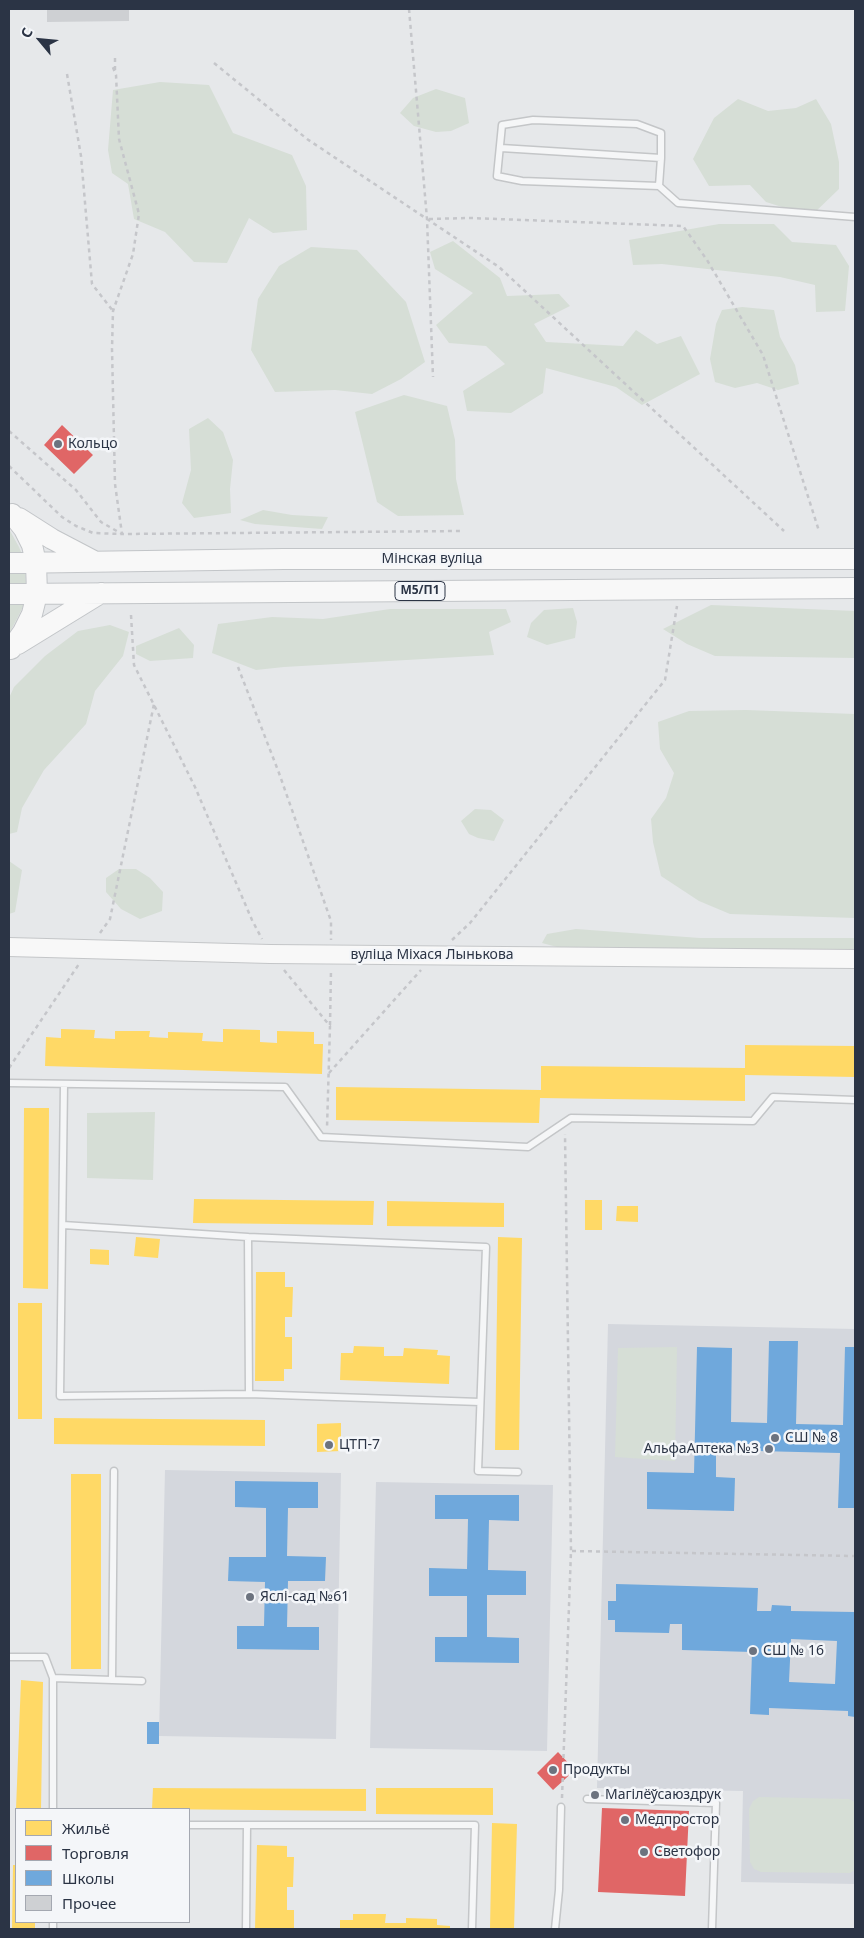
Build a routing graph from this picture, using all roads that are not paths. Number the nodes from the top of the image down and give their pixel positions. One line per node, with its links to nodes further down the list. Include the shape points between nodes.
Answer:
1 (500, 148): 2 (lane); 2 (lane, via 502,125 532,120 637,124 661,133); 3 (lane, via 498,176 522,181)
2 (661, 158): 3 (lane)
3 (659, 186): 4 (lane, via 678,203)
4 (855, 217)
5 (11, 512): 8 (main road, via 24,528); 9 (main road, via 52,539)
6 (855, 558): 9 (main road, Мінская вуліца)
7 (9, 563): 8 (main road, Мінская вуліца)
8 (36, 563): 9 (main road, Мінская вуліца); 13 (main road)
9 (98, 563)
10 (855, 588): 11 (main road, М5/П1)
11 (102, 593): 13 (main road, М5/П1); 14 (main road)
12 (9, 594): 13 (main road, М5/П1)
13 (37, 594): 14 (main road, via 24,632)
14 (10, 650)
15 (9, 947): 16 (street, вуліца Міхася Лынькова, via 270,954)
16 (855, 959)
17 (9, 1083): 18 (lane)
18 (64, 1084): 19 (lane, via 285,1087 320,1136 528,1147 571,1118 753,1121 773,1097); 20 (lane)
19 (855, 1100)
20 (63, 1225): 21 (lane); 22 (lane, via 60,1396)
21 (248, 1237): 22 (lane); 23 (lane, via 486,1247)
22 (249, 1394): 23 (lane)
23 (480, 1402): 25 (lane, via 478,1471)
24 (114, 1471): 28 (lane)
25 (518, 1472)
26 (9, 1657): 27 (lane, via 45,1656)
27 (53, 1678): 28 (lane); 32 (lane)
28 (112, 1680): 29 (lane)
29 (142, 1681)
30 (587, 1799): 38 (lane, via 716,1803)
31 (561, 1807): 37 (lane)
32 (53, 1808)
33 (246, 1825): 34 (lane); 35 (lane); 36 (lane, via 475,1825)
34 (190, 1826)
35 (246, 1929)
36 (472, 1929)
37 (555, 1929)
38 (712, 1929)

